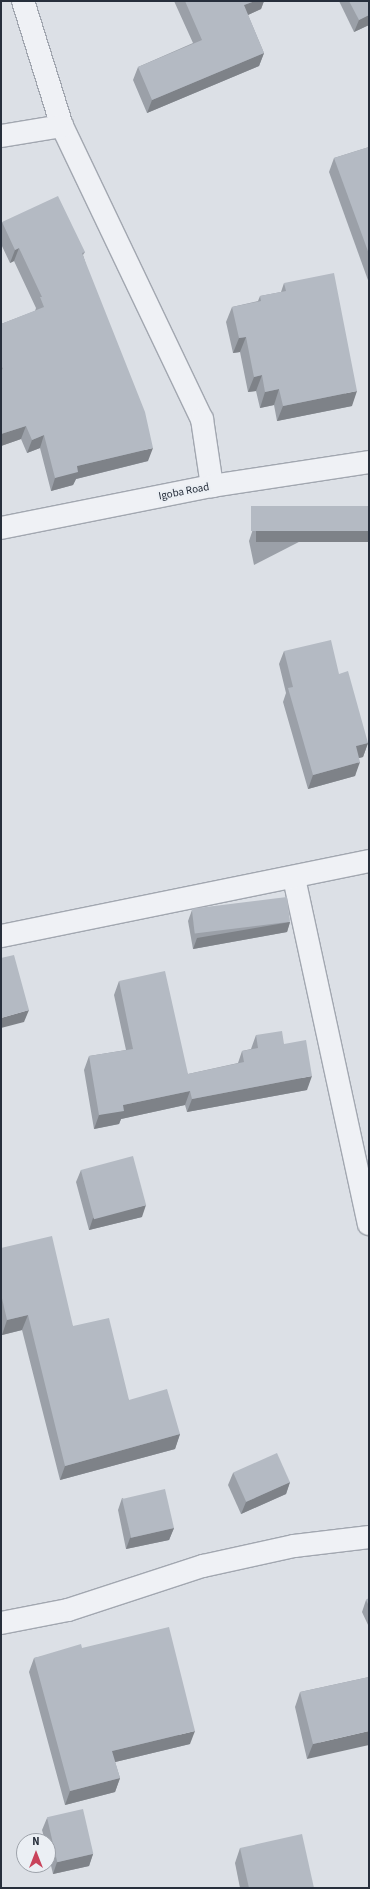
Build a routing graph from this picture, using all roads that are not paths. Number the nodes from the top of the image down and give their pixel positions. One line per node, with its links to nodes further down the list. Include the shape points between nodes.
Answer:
1 (23, 1): 2 (street)
2 (62, 126): 3 (street); 5 (street, via 202,419)
3 (1, 136)
4 (369, 462): 5 (street, Igoba Road)
5 (212, 486): 6 (street, Igoba Road)
6 (1, 528)
7 (369, 861): 8 (street)
8 (294, 878): 9 (street); 10 (street)
9 (1, 936)
10 (369, 1224)
11 (369, 1537): 12 (street, via 294,1546 203,1566 68,1610)
12 (1, 1623)

